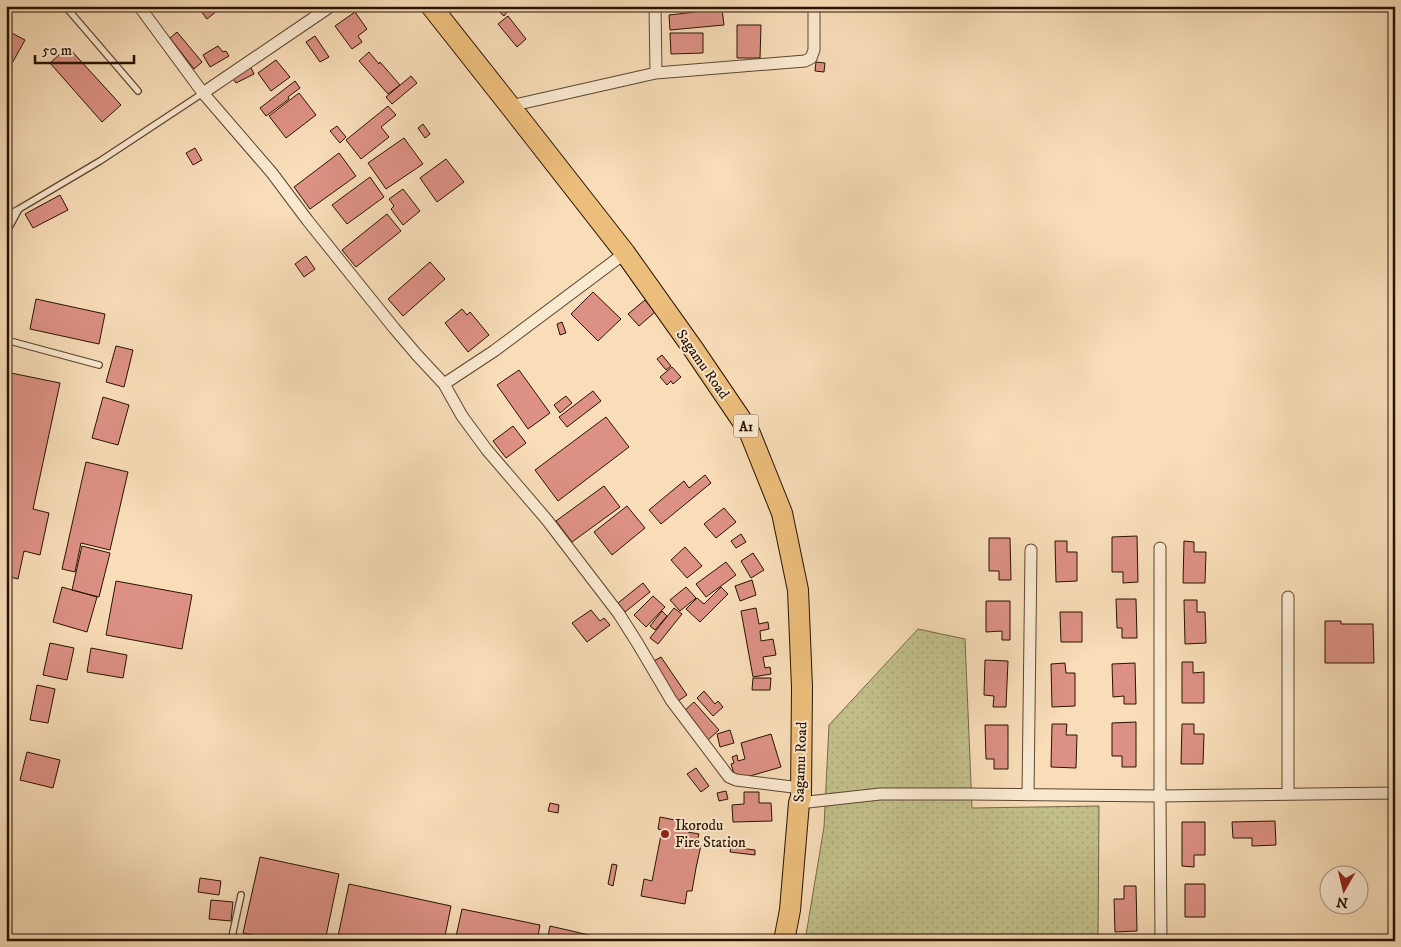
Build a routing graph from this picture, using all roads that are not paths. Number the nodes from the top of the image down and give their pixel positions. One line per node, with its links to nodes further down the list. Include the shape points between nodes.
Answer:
1 (65, 6): 8 (lane)
2 (139, 6): 9 (street)
3 (331, 6): 9 (street)
4 (431, 6): 10 (highway, Sagamu Road / A1)
5 (655, 6): 7 (street)
6 (814, 6): 7 (street, via 814,50 812,58 805,61)
7 (656, 73): 10 (street)
8 (138, 91)
9 (203, 93): 11 (lane); 17 (street, via 272,173 394,328)
10 (510, 106): 14 (highway, Sagamu Road / A1)
11 (19, 210): 12 (lane); 13 (lane)
12 (6, 216)
13 (6, 233)
14 (625, 253): 17 (street, via 494,351); 23 (highway, Sagamu Road / A1, via 749,431 782,513 798,590 802,687)
15 (6, 340): 16 (lane)
16 (99, 365)
17 (444, 384): 23 (street, via 487,450 619,614 670,700 729,777)
18 (1160, 548): 25 (street)
19 (1031, 550): 24 (street)
20 (1288, 597): 22 (street)
21 (1395, 793): 22 (street)
22 (1288, 794): 25 (street)
23 (800, 795): 24 (street); 28 (highway, Sagamu Road / A1, via 790,910)
24 (1028, 795): 25 (street)
25 (1160, 796): 29 (street)
26 (241, 895): 27 (lane)
27 (231, 941)
28 (784, 941)
29 (1161, 941)

